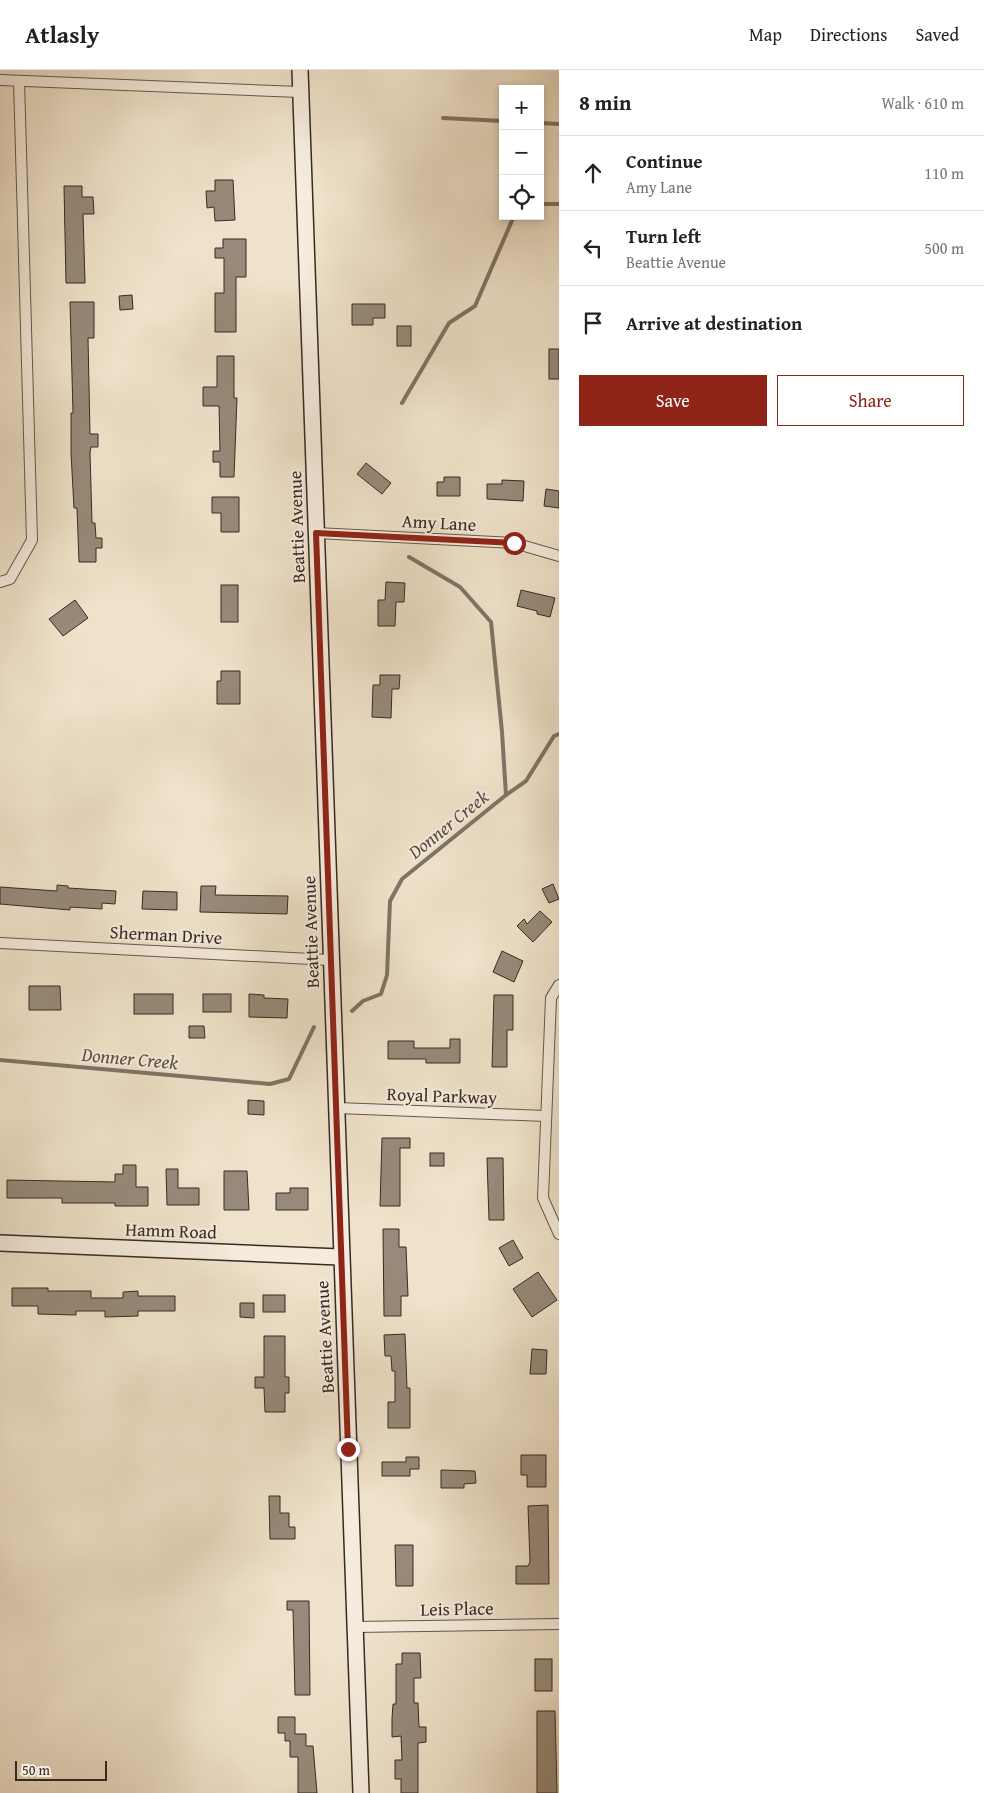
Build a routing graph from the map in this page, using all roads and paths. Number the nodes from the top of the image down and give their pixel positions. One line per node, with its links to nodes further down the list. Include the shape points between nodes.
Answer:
1 (300, 70): 4 (street, Beattie Avenue)
2 (0, 80): 3 (street)
3 (19, 81): 4 (street); 7 (street, via 32,540 10,578)
4 (300, 92): 5 (street, Beattie Avenue)
5 (316, 533): 6 (street, Amy Lane, via 514,543); 9 (street, Beattie Avenue)
6 (559, 556)
7 (0, 582)
8 (0, 943): 9 (street, Sherman Drive)
9 (330, 960): 11 (street, Beattie Avenue)
10 (559, 985): 12 (street, via 551,998)
11 (337, 1108): 12 (street, Royal Parkway); 15 (street, Beattie Avenue)
12 (546, 1116): 13 (street, via 543,1198)
13 (559, 1234)
14 (0, 1243): 15 (street, Hamm Road)
15 (340, 1257): 17 (street, Beattie Avenue)
16 (559, 1624): 17 (street, Leis Place)
17 (355, 1627): 18 (street, Beattie Avenue)
18 (361, 1793)

